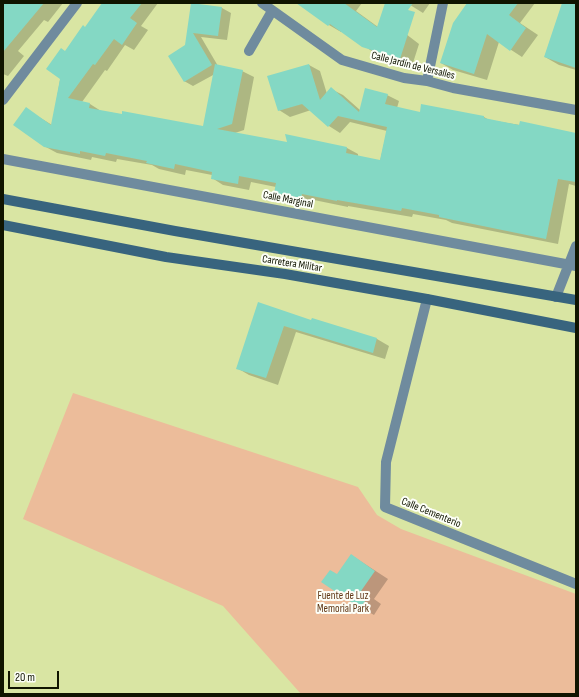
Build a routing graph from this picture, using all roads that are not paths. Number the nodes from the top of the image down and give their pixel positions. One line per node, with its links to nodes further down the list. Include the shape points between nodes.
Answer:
1 (77, 3): 7 (street)
2 (262, 3): 4 (street, Calle Jardín de Versalles)
3 (443, 3): 6 (street)
4 (272, 11): 5 (street); 6 (street, Calle Jardín de Versalles, via 342,60 404,78)
5 (249, 51)
6 (427, 81): 8 (street, Calle Jardín de Versalles)
7 (3, 100)
8 (576, 110)
9 (3, 159): 13 (street, Calle Marginal)
10 (3, 199): 14 (main road, Carretera Militar)
11 (3, 225): 15 (main road, Carretera Militar, via 166,257 285,274)
12 (576, 246): 13 (street)
13 (572, 266): 14 (street)
14 (556, 297): 16 (main road, Carretera Militar)
15 (426, 299): 17 (main road, Carretera Militar); 18 (street, Calle Cementerio, via 386,462 385,507)
16 (576, 300)
17 (576, 328)
18 (576, 584)

